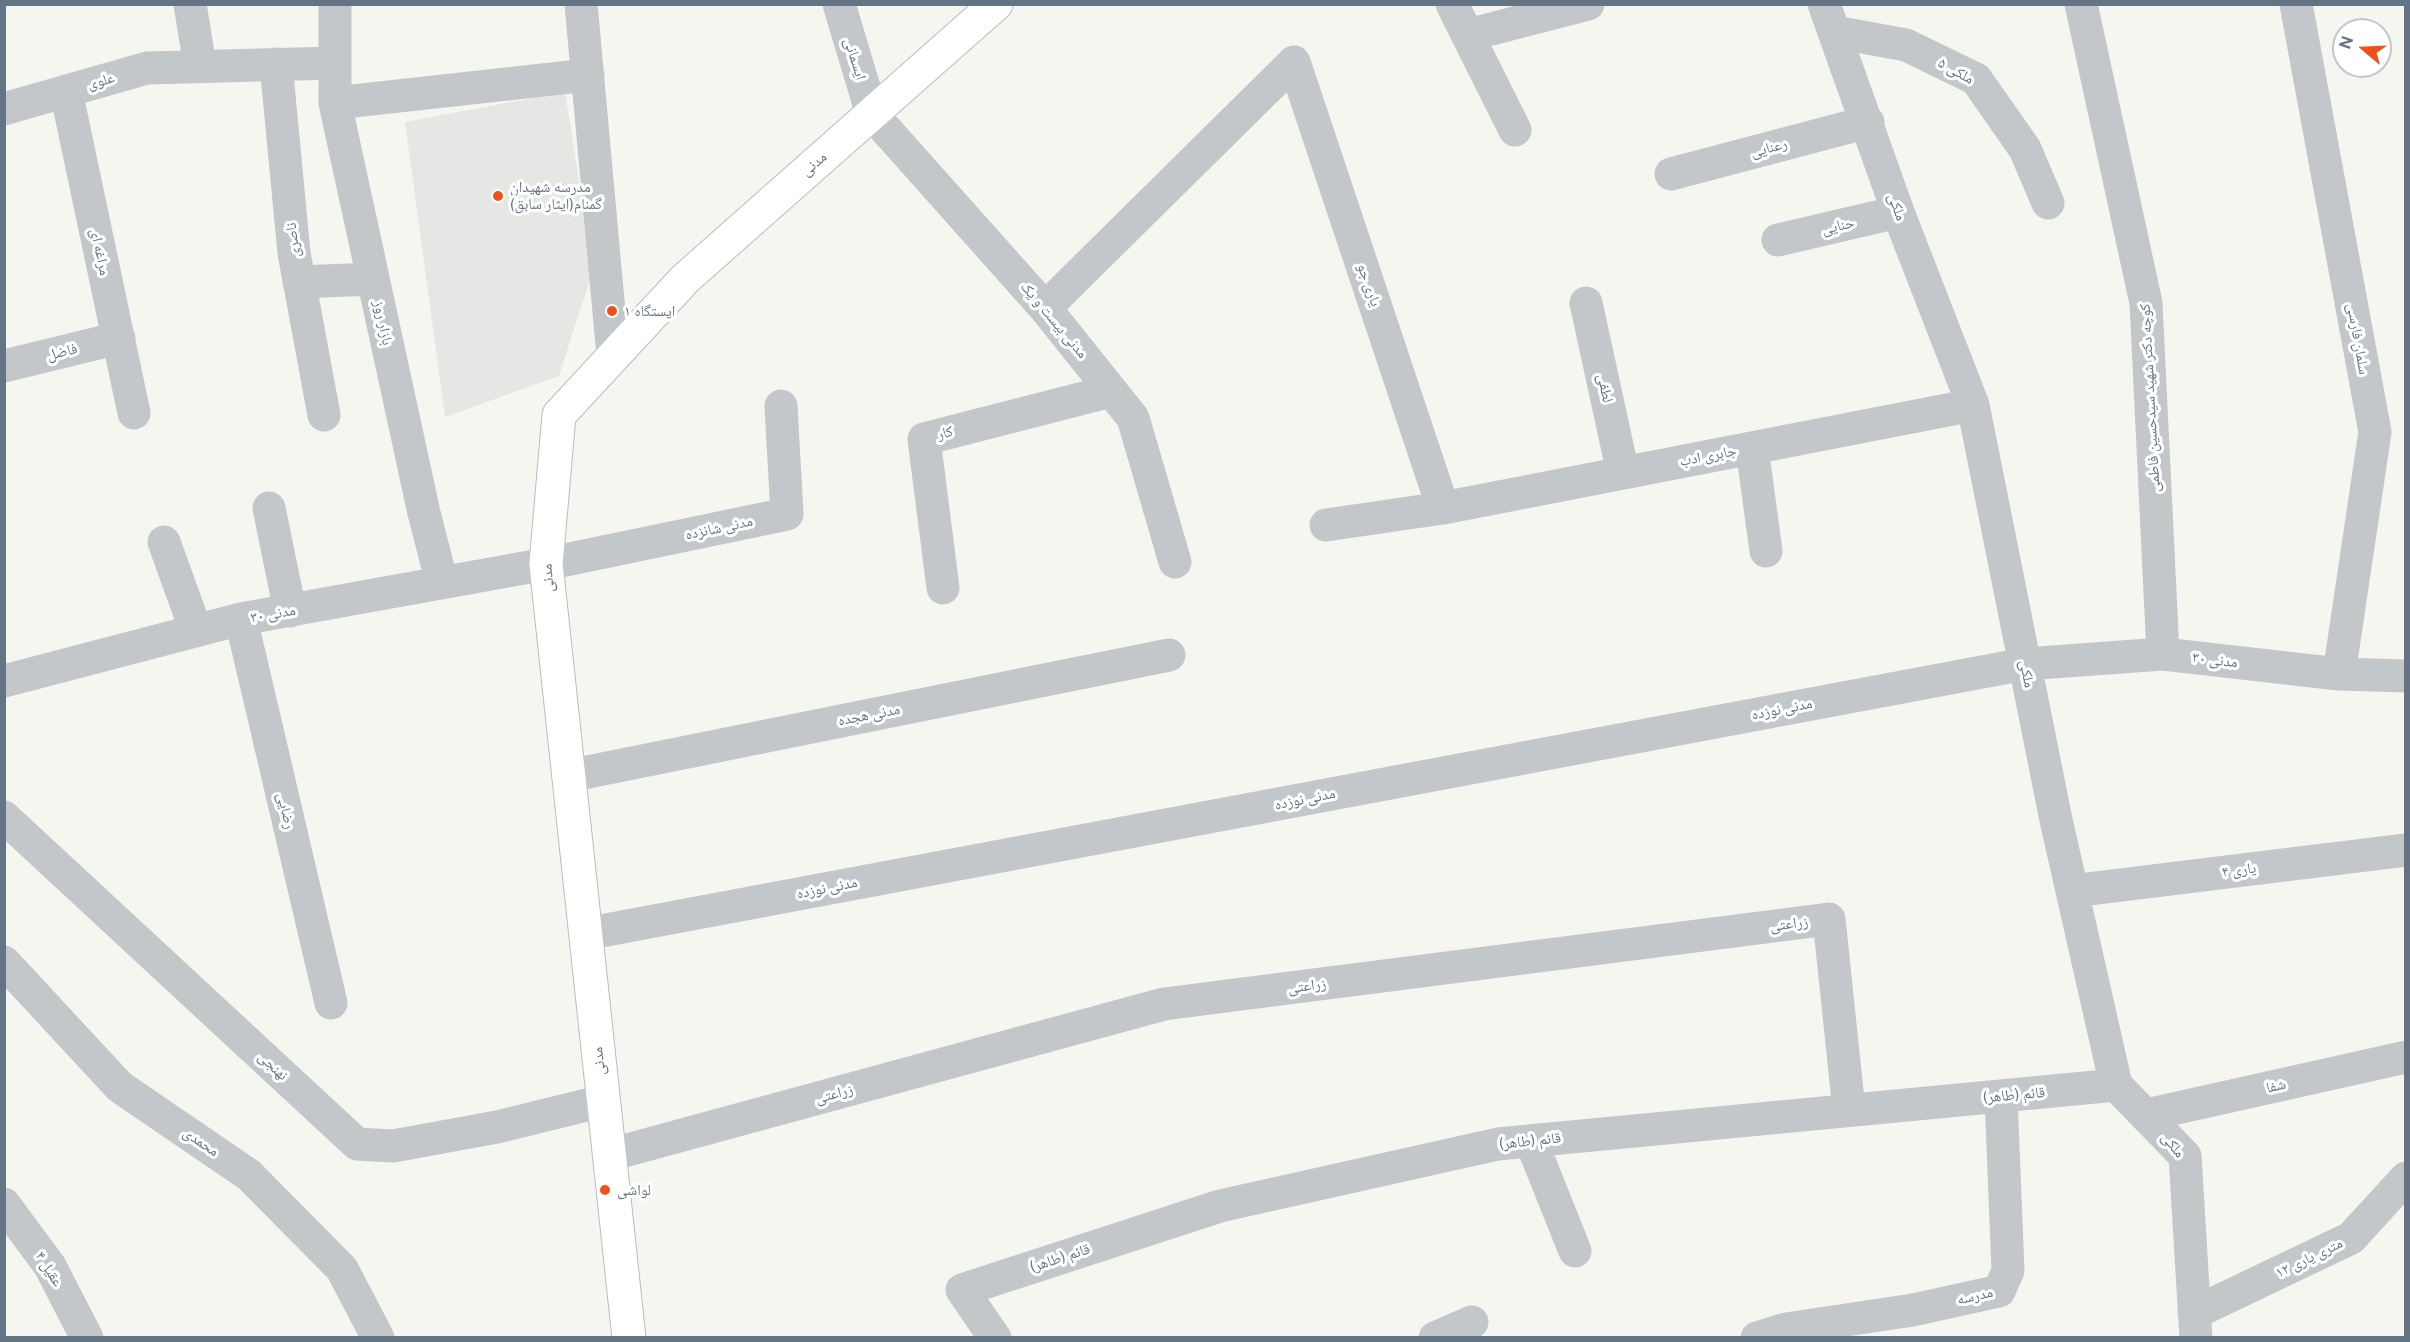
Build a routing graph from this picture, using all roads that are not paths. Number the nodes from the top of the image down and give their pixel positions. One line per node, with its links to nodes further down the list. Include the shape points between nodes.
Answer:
1 (190, 4): 14 (street)
2 (334, 4): 12 (street, بازار روز)
3 (581, 4): 15 (street)
4 (839, 4): 19 (street, ایسمانی)
5 (996, 4): 19 (main road, مدنی)
6 (1452, 4): 11 (street)
7 (1588, 4): 11 (street)
8 (2081, 4): 52 (street, کوچه دکتر شهید سیدحسین فاطمی, via 2146,303)
9 (2296, 4): 55 (street, سلمان فارسی, via 2375,432)
10 (1829, 18): 20 (street, ملکی); 23 (street, ملکی ۵, via 1906,45 1976,79 2025,149)
11 (1468, 35): 21 (street)
12 (335, 63): 13 (street, علوی); 17 (street, بازار روز)
13 (276, 64): 14 (street, علوی); 27 (street, ناصری)
14 (200, 66): 16 (street, علوی, via 147,68)
15 (588, 75): 17 (street); 31 (street)
16 (66, 91): 18 (street, علوی); 30 (street, مراغه ای)
17 (335, 103): 26 (street, بازار روز)
18 (4, 109)
19 (872, 114): 29 (street, مدنی بیست و یک); 31 (main road, مدنی, via 685,279)
20 (1868, 122): 22 (street, رعنایی); 24 (street, ملکی)
21 (1515, 130)
22 (1671, 174)
23 (2048, 203)
24 (1898, 212): 25 (street, حنایی); 34 (street, ملکی)
25 (1778, 240)
26 (373, 279): 27 (street); 47 (street, بازار روز)
27 (299, 282): 37 (street, ناصری)
28 (1586, 303): 39 (street, لطفی)
29 (1045, 308): 33 (street, مدنی بیست و یک); 41 (street, یاری جو, via 1294,62)
30 (118, 338): 32 (street, فاضل); 36 (street, مراغه ای)
31 (614, 356): 46 (main road, مدنی, via 560,415)
32 (4, 366)
33 (1111, 391): 45 (street, مدنی بیست و یک, via 1133,418); 48 (street, کار, via 924,439)
34 (1973, 405): 38 (street, جابری ادب); 54 (street, ملکی)
35 (781, 406): 46 (street, مدنی شانزده, via 787,514)
36 (134, 413)
37 (324, 415)
38 (1752, 448): 39 (street, جابری ادب); 44 (street)
39 (1623, 473): 41 (street, جابری ادب)
40 (268, 508): 49 (street)
41 (1443, 508): 42 (street, جابری ادب)
42 (1326, 525)
43 (164, 542): 51 (street)
44 (1766, 551)
45 (1175, 562)
46 (546, 564): 47 (street, مدنی ۳۰); 58 (main road, مدنی)
47 (442, 583): 49 (street, مدنی ۳۰)
48 (943, 588)
49 (290, 611): 50 (street, مدنی ۳۰)
50 (241, 619): 51 (street, مدنی ۳۰); 64 (street, رضایی)
51 (196, 631): 57 (street, مدنی ۳۰)
52 (2163, 654): 54 (street, مدنی ۳۰); 55 (street, مدنی ۳۰)
53 (1169, 655): 58 (street, مدنی هجده)
54 (2025, 664): 61 (street, ملکی); 62 (street, مدنی نوزده)
55 (2339, 675): 56 (street, مدنی ۳۰)
56 (2406, 676)
57 (4, 681)
58 (568, 776): 62 (main road, مدنی)
59 (4, 818): 68 (street, نهنجی, via 357,1144 405,1144)
60 (2406, 850): 61 (street, یاری ۴)
61 (2072, 891): 66 (street, ملکی)
62 (585, 934): 68 (main road, مدنی)
63 (4, 962): 79 (street, محمدی, via 120,1087 249,1174 342,1269)
64 (331, 1003)
65 (2406, 1057): 70 (street, شفا)
66 (2116, 1085): 67 (street, قائم (طاهر)); 70 (street, ملکی)
67 (2001, 1096): 69 (street, قائم (طاهر)); 83 (street, مدرسه, via 2008,1271 1999,1291 1913,1310 1786,1329)
68 (603, 1101): 72 (main road, مدنی)
69 (1849, 1110): 71 (street, قائم (طاهر)); 72 (street, زراعتی, via 1829,919 1164,1004)
70 (2146, 1115): 77 (street, ملکی, via 2186,1156)
71 (1531, 1141): 75 (street); 81 (street, قائم (طاهر), via 1498,1144 1220,1206 963,1290)
72 (609, 1155): 80 (main road, مدنی)
73 (2406, 1178): 77 (street, ۱۲ متری یاری, via 2351,1238)
74 (4, 1204): 78 (street, عقیل ۴, via 50,1266)
75 (1575, 1251)
76 (1472, 1322): 82 (street)
77 (2195, 1325)
78 (87, 1338)
79 (378, 1338)
80 (628, 1338)
81 (995, 1338)
82 (1435, 1338)
83 (1757, 1338)

